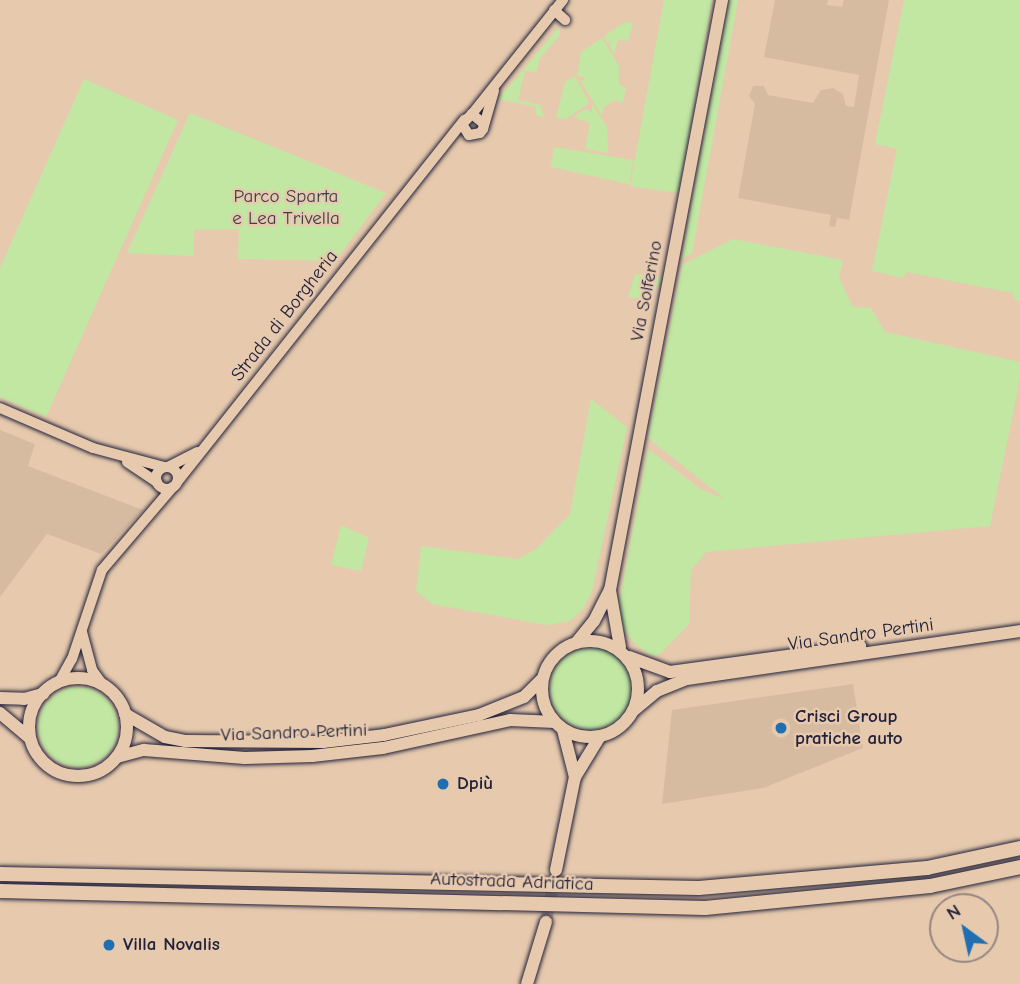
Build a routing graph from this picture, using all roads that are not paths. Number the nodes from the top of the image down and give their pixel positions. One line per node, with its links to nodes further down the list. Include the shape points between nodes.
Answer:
1 (563, 0): 3 (street, Strada di Borgheria)
2 (722, 0): 17 (main road, Via Solferino)
3 (554, 10): 4 (street); 5 (street, Strada di Borgheria)
4 (565, 20)
5 (497, 79): 6 (street, Strada di Borgheria); 7 (street)
6 (468, 117): 7 (street); 8 (street); 9 (street, Strada di Borgheria)
7 (484, 124): 8 (street, via 480,133)
8 (469, 135): 9 (street)
9 (448, 138): 11 (street, Strada di Borgheria)
10 (0, 408): 12 (street)
11 (200, 449): 13 (street, Strada di Borgheria); 15 (street, Strada di Borgheria)
12 (118, 456): 13 (street); 14 (street)
13 (166, 467): 14 (street, Strada di Borgheria, via 158,471); 15 (street, via 175,470)
14 (158, 484): 15 (street); 16 (street, Strada di Borgheria)
15 (175, 484): 16 (street, Strada di Borgheria)
16 (153, 511): 19 (street, Strada di Borgheria, via 102,570)
17 (610, 590): 21 (main road, Via Solferino); 22 (main road, Via Solferino)
18 (1020, 624): 23 (main road, Via Sandro Pertini, via 670,671)
19 (82, 628): 25 (street, Strada di Borgheria); 26 (street, via 92,670)
20 (1020, 631): 29 (main road, Via Sandro Pertini, via 687,679 657,691)
21 (576, 643): 22 (main road); 24 (main road, Via Sandro Pertini, via 559,652)
22 (620, 647): 23 (main road, Via Sandro Pertini)
23 (629, 657): 29 (main road, Via Sandro Pertini, via 638,685)
24 (543, 678): 31 (main road, Via Sandro Pertini, via 524,697 489,712 354,739 258,744 185,741 165,737); 32 (main road, via 544,705)
25 (59, 682): 26 (main road, via 73,678); 27 (main road)
26 (102, 684): 31 (main road, Via Sandro Pertini)
27 (43, 694): 28 (main road); 34 (main road, via 34,707)
28 (0, 698)
29 (633, 711): 33 (main road, Via Sandro Pertini, via 614,732)
30 (0, 713): 34 (main road, Via Sandro Pertini)
31 (125, 713): 35 (main road, via 126,736)
32 (559, 726): 33 (main road, Via Sandro Pertini); 35 (main road, Via Sandro Pertini, via 510,720 383,748 312,756 245,758 144,750); 36 (main road)
33 (600, 736): 36 (main road)
34 (30, 738): 35 (main road, Via Sandro Pertini, via 39,757 68,775 94,774)
35 (117, 758)
36 (575, 777): 39 (main road)
37 (1020, 848): 40 (highway, Autostrada Adriatica, via 927,868 699,888)
38 (1020, 867): 41 (highway, Autostrada Adriatica, via 930,886 705,908)
39 (556, 870)
40 (0, 874)
41 (0, 891)
42 (546, 922): 43 (main road)
43 (527, 984)

